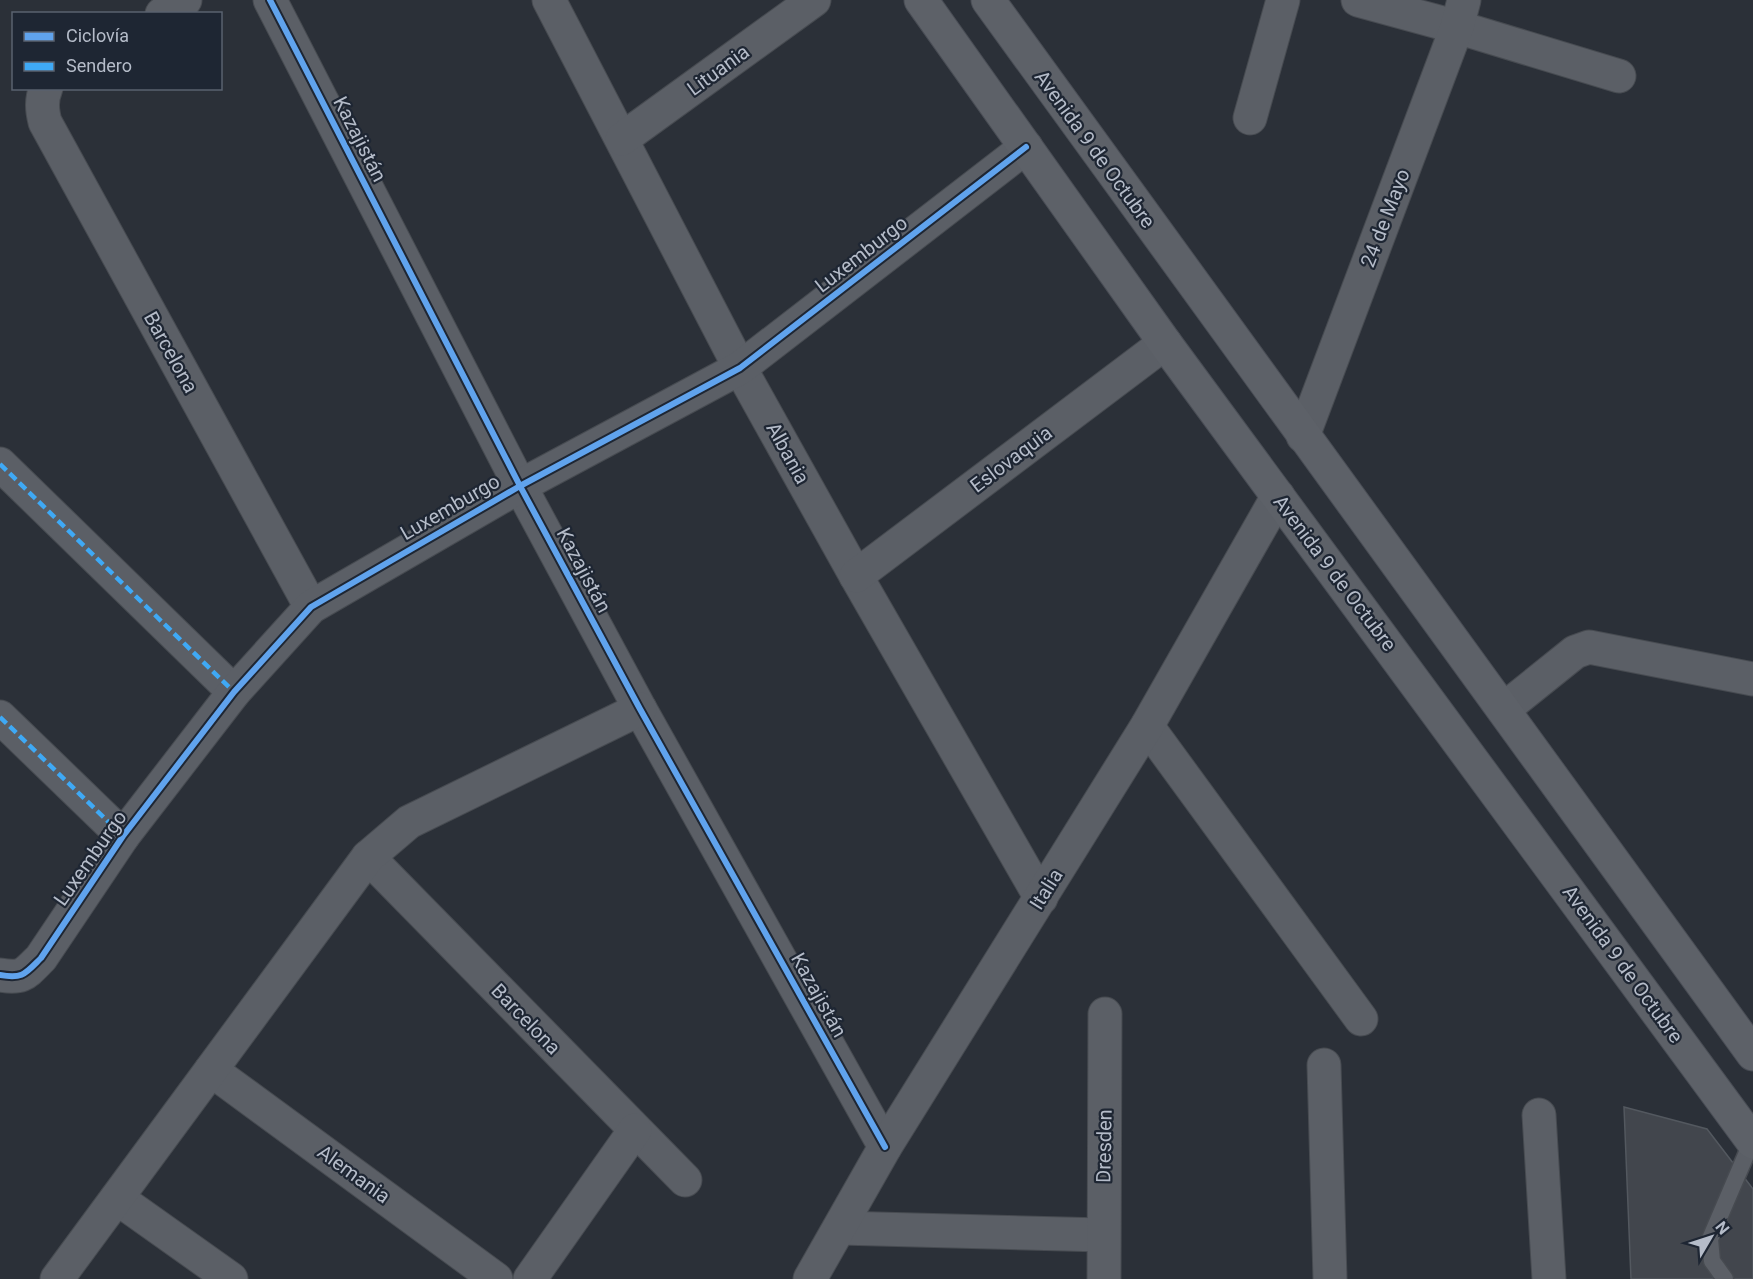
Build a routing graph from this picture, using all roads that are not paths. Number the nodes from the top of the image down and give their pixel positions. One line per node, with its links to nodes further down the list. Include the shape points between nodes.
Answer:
1 (185, 0): 9 (street)
2 (270, 0): 20 (street, Kazajistán)
3 (549, 0): 14 (street, Albania)
4 (814, 0): 14 (street, Lituania)
5 (921, 0): 15 (main road, Avenida 9 de Octubre)
6 (988, 0): 18 (main road, Avenida 9 de Octubre)
7 (1283, 0): 13 (street)
8 (1358, 0): 10 (street)
9 (165, 12)
10 (1461, 14): 11 (street); 18 (street, 24 de Mayo)
11 (1619, 76)
12 (45, 92): 23 (street, Barcelona, via 45,122)
13 (1250, 118)
14 (622, 140): 17 (street, Albania)
15 (1026, 147): 16 (main road, Avenida 9 de Octubre); 17 (street, Luxemburgo)
16 (1165, 343): 21 (main road, Avenida 9 de Octubre); 22 (street, Eslovaquia)
17 (740, 368): 20 (street, Luxemburgo); 22 (street, Albania)
18 (1303, 436): 27 (main road, Avenida 9 de Octubre)
19 (0, 464): 25 (street)
20 (520, 486): 23 (street, Luxemburgo); 26 (street, Kazajistán)
21 (1278, 496): 29 (street, Italia); 41 (main road, Avenida 9 de Octubre)
22 (856, 576): 32 (street, Albania)
23 (311, 607): 25 (street, Luxemburgo)
24 (1753, 679): 27 (street, via 1589,647 1575,652)
25 (234, 692): 30 (street, Luxemburgo)
26 (640, 709): 31 (street, via 410,822); 42 (street, Kazajistán)
27 (1504, 709): 36 (main road, Avenida 9 de Octubre)
28 (0, 717): 30 (street)
29 (1147, 726): 32 (street, Italia); 35 (street)
30 (123, 836): 33 (street, Luxemburgo, via 41,958 29,970)
31 (368, 857): 38 (street); 40 (street, Barcelona)
32 (1041, 898): 42 (street, Italia)
33 (8, 976)
34 (1105, 1014): 46 (street, Dresden)
35 (1361, 1019)
36 (1753, 1054)
37 (1324, 1065): 53 (street)
38 (211, 1070): 44 (street); 49 (street, Alemania)
39 (1539, 1115): 54 (street)
40 (635, 1130): 43 (street, Barcelona); 50 (street)
41 (1753, 1141): 55 (lane, via 1710,1239 1712,1261)
42 (885, 1147): 45 (street, Italia)
43 (685, 1180)
44 (117, 1198): 47 (street); 48 (street)
45 (840, 1228): 46 (street); 51 (street, Italia)
46 (1103, 1235): 52 (street, Dresden)
47 (57, 1279)
48 (231, 1279)
49 (496, 1279)
50 (530, 1279)
51 (810, 1279)
52 (1104, 1279)
53 (1330, 1279)
54 (1549, 1279)
55 (1725, 1279)

